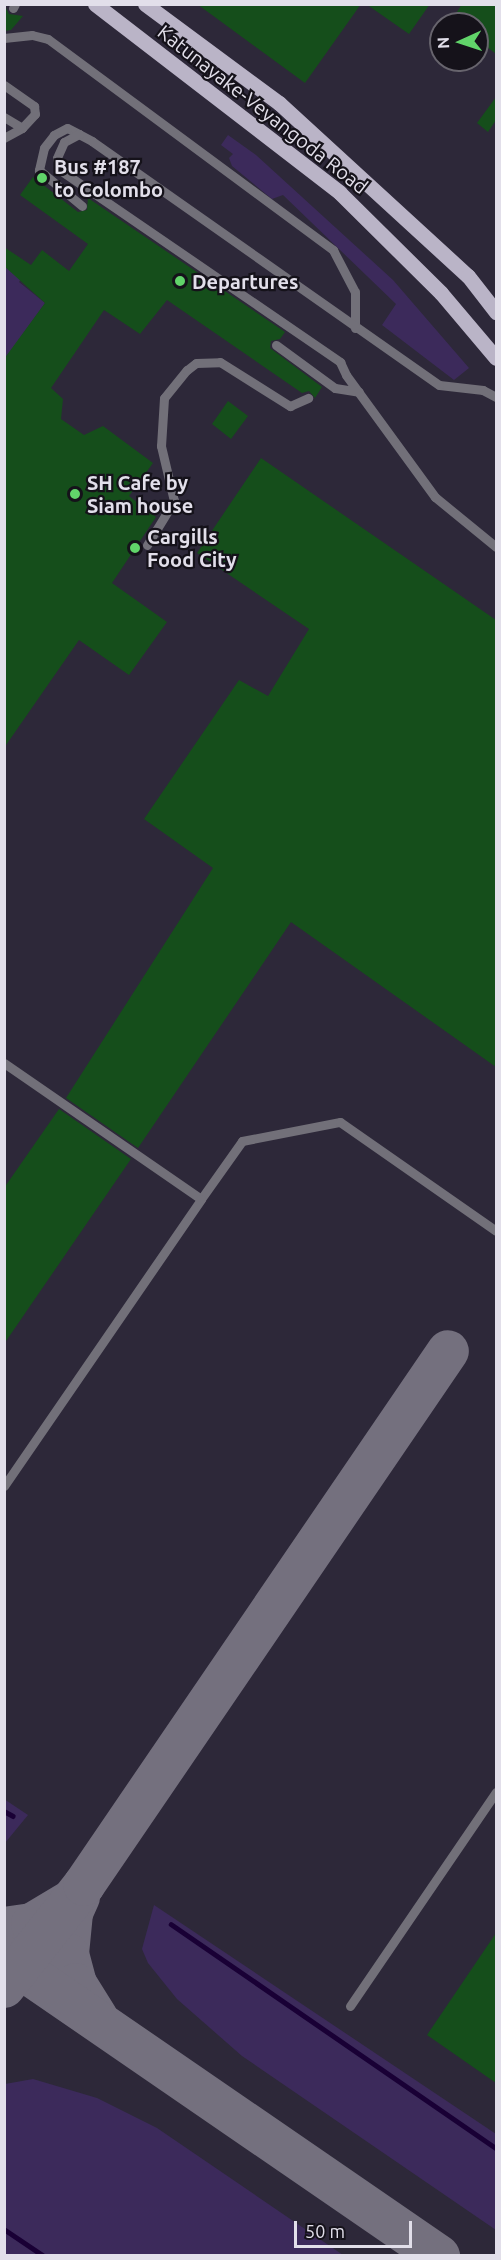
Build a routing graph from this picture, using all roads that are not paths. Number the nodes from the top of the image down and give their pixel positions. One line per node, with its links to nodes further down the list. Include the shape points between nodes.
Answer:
1 (95, 4): 13 (main road, Katunayake-Veyangoda Road, via 340,193 441,292)
2 (145, 4): 10 (main road, Katunayake-Veyangoda Road, via 279,103 468,276)
3 (4, 38): 11 (lane, via 32,35 48,39 333,250 355,292)
4 (4, 85): 6 (lane, via 34,106 35,114)
5 (4, 117): 6 (lane)
6 (22, 128): 8 (lane)
7 (79, 134): 9 (lane, via 67,128 54,135 44,148 39,170); 11 (lane); 14 (lane, via 64,142 57,158 60,170 340,362)
8 (4, 138)
9 (82, 206)
10 (496, 312)
11 (355, 328): 15 (lane, via 439,385 483,390)
12 (276, 345): 14 (lane, via 325,386)
13 (496, 358)
14 (359, 392): 18 (lane, via 435,497)
15 (496, 397)
16 (308, 398): 17 (lane, via 290,406 220,362 196,363 187,370 164,398 162,446 174,501)
17 (147, 545)
18 (496, 547)
19 (4, 1063): 20 (lane)
20 (201, 1199): 21 (lane, via 242,1141 340,1122); 22 (lane)
21 (496, 1231)
22 (4, 1486)
23 (496, 1792): 24 (lane)
24 (350, 2006)

